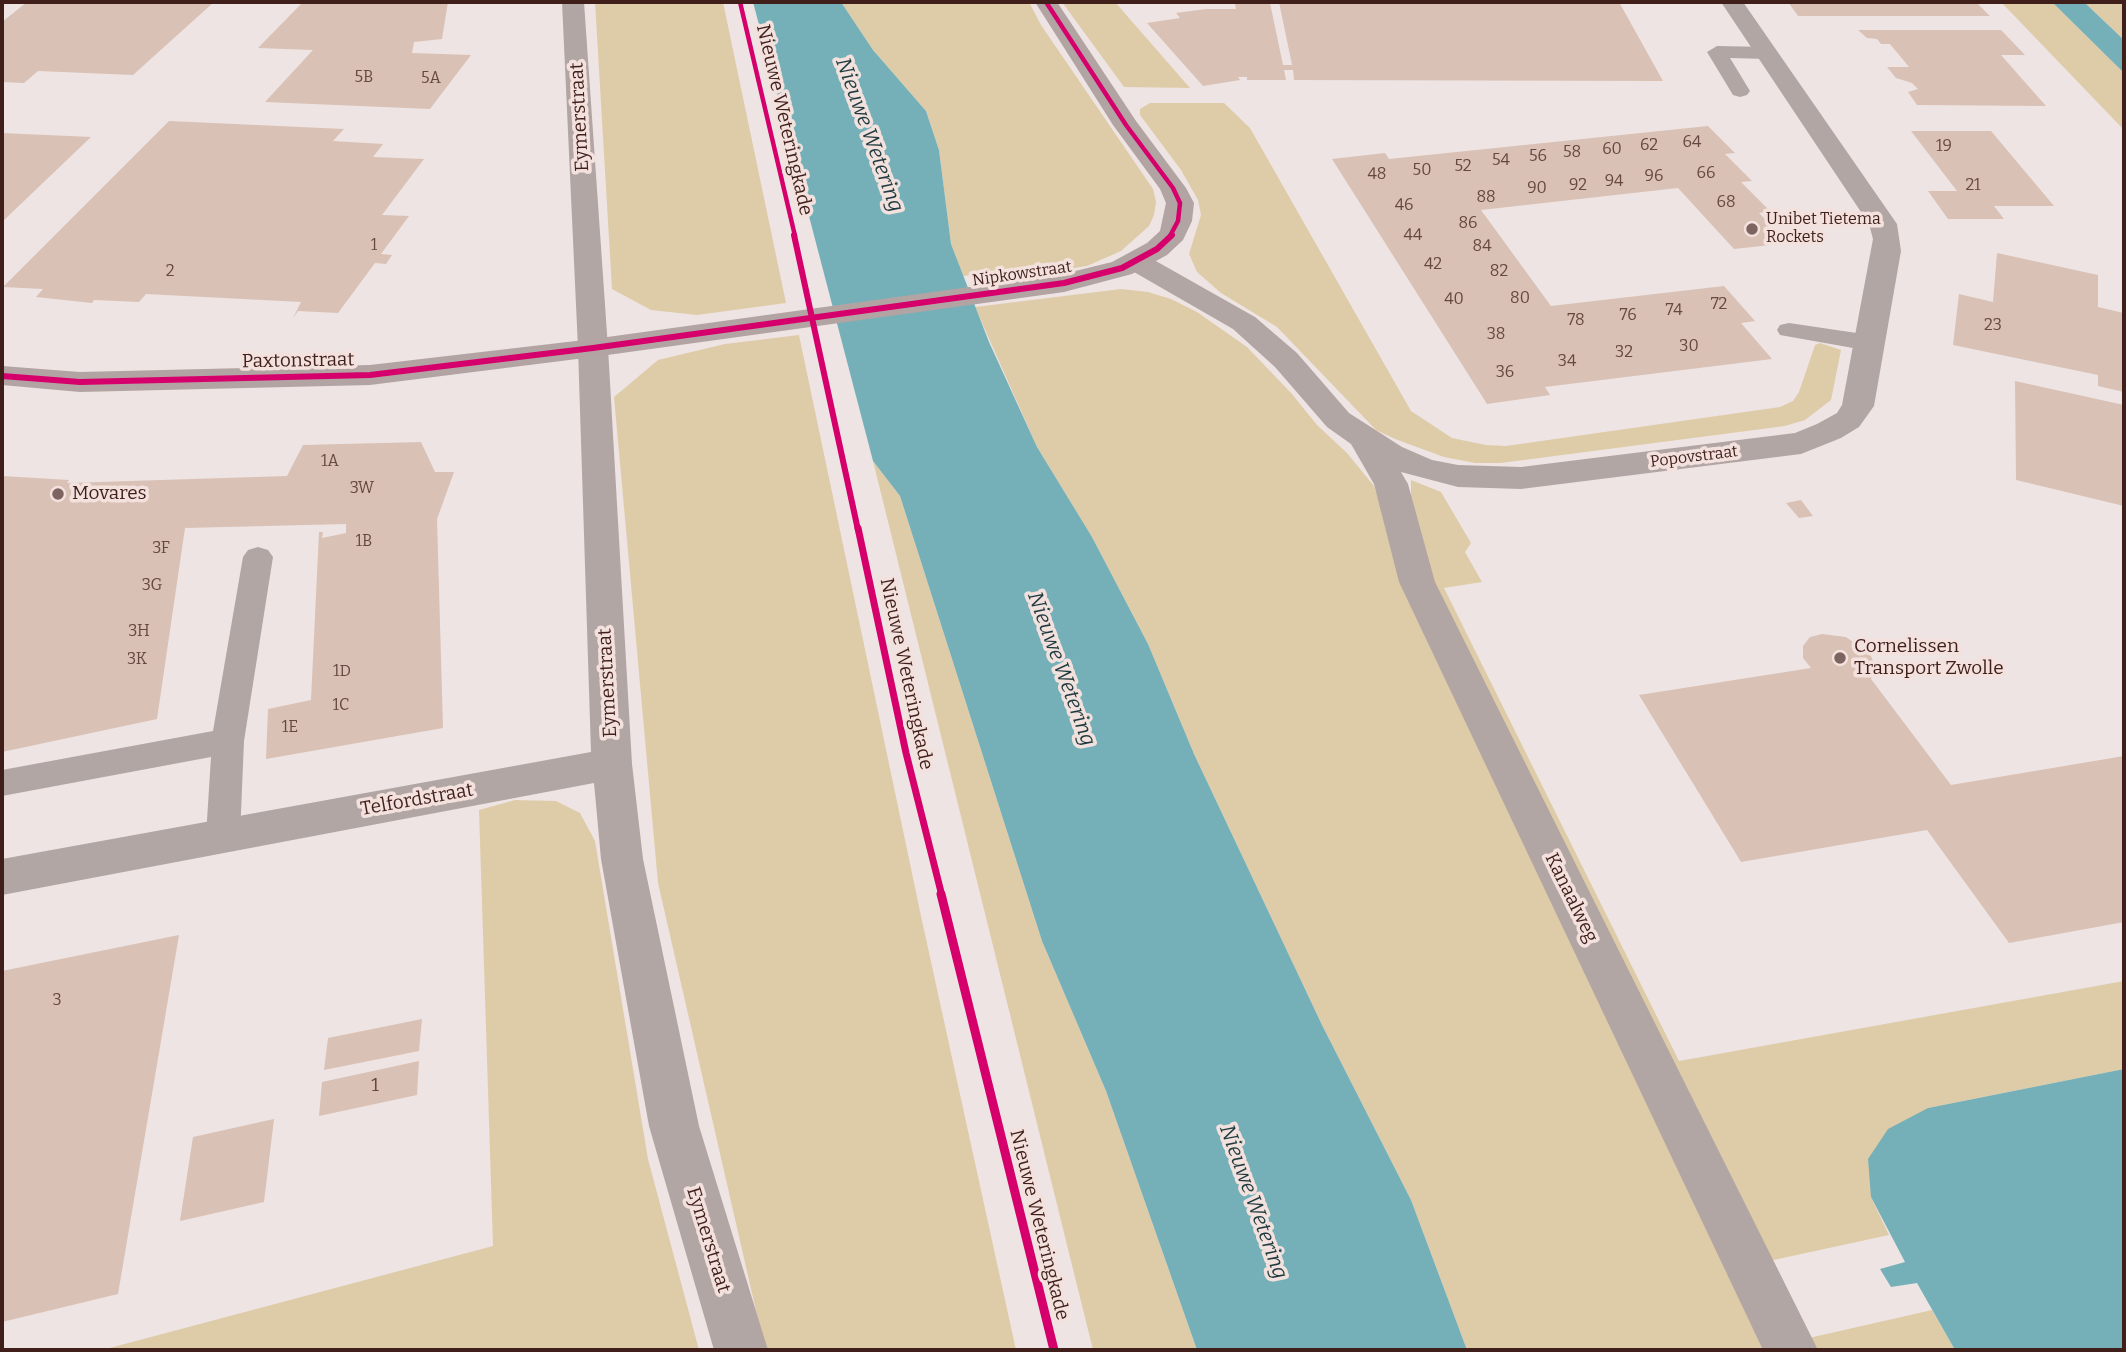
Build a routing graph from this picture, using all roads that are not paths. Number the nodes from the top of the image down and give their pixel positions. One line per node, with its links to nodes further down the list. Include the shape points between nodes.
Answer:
1 (573, 2): 9 (street, Eymerstraat)
2 (1046, 2): 6 (street, Nipkowstraat, via 1180,204 1173,234)
3 (1732, 2): 4 (street, Popovstraat)
4 (1767, 53): 5 (lane, via 1717,52); 8 (street, Popovstraat, via 1883,224 1887,251)
5 (1740, 91)
6 (1137, 262): 9 (street, Nipkowstraat, via 1090,277 1025,288); 11 (street, Popovstraat, via 1244,323 1286,360 1338,420)
7 (1789, 330): 8 (lane)
8 (1870, 343): 11 (street, Popovstraat, via 1858,406 1848,420 1801,443 1556,475 1491,479 1424,469)
9 (593, 348): 10 (street, Paxtonstraat, via 370,375 80,382); 14 (street, Eymerstraat)
10 (2, 376)
11 (1366, 441): 19 (street, Kanaalweg, via 1391,484 1417,582)
12 (258, 557): 13 (lane)
13 (228, 741): 15 (lane); 16 (lane)
14 (612, 764): 16 (street, Telfordstraat); 18 (street, Eymerstraat, via 622,859 674,1126)
15 (2, 783)
16 (223, 836): 17 (street, Telfordstraat)
17 (2, 877)
18 (741, 1350)
19 (1791, 1350)

